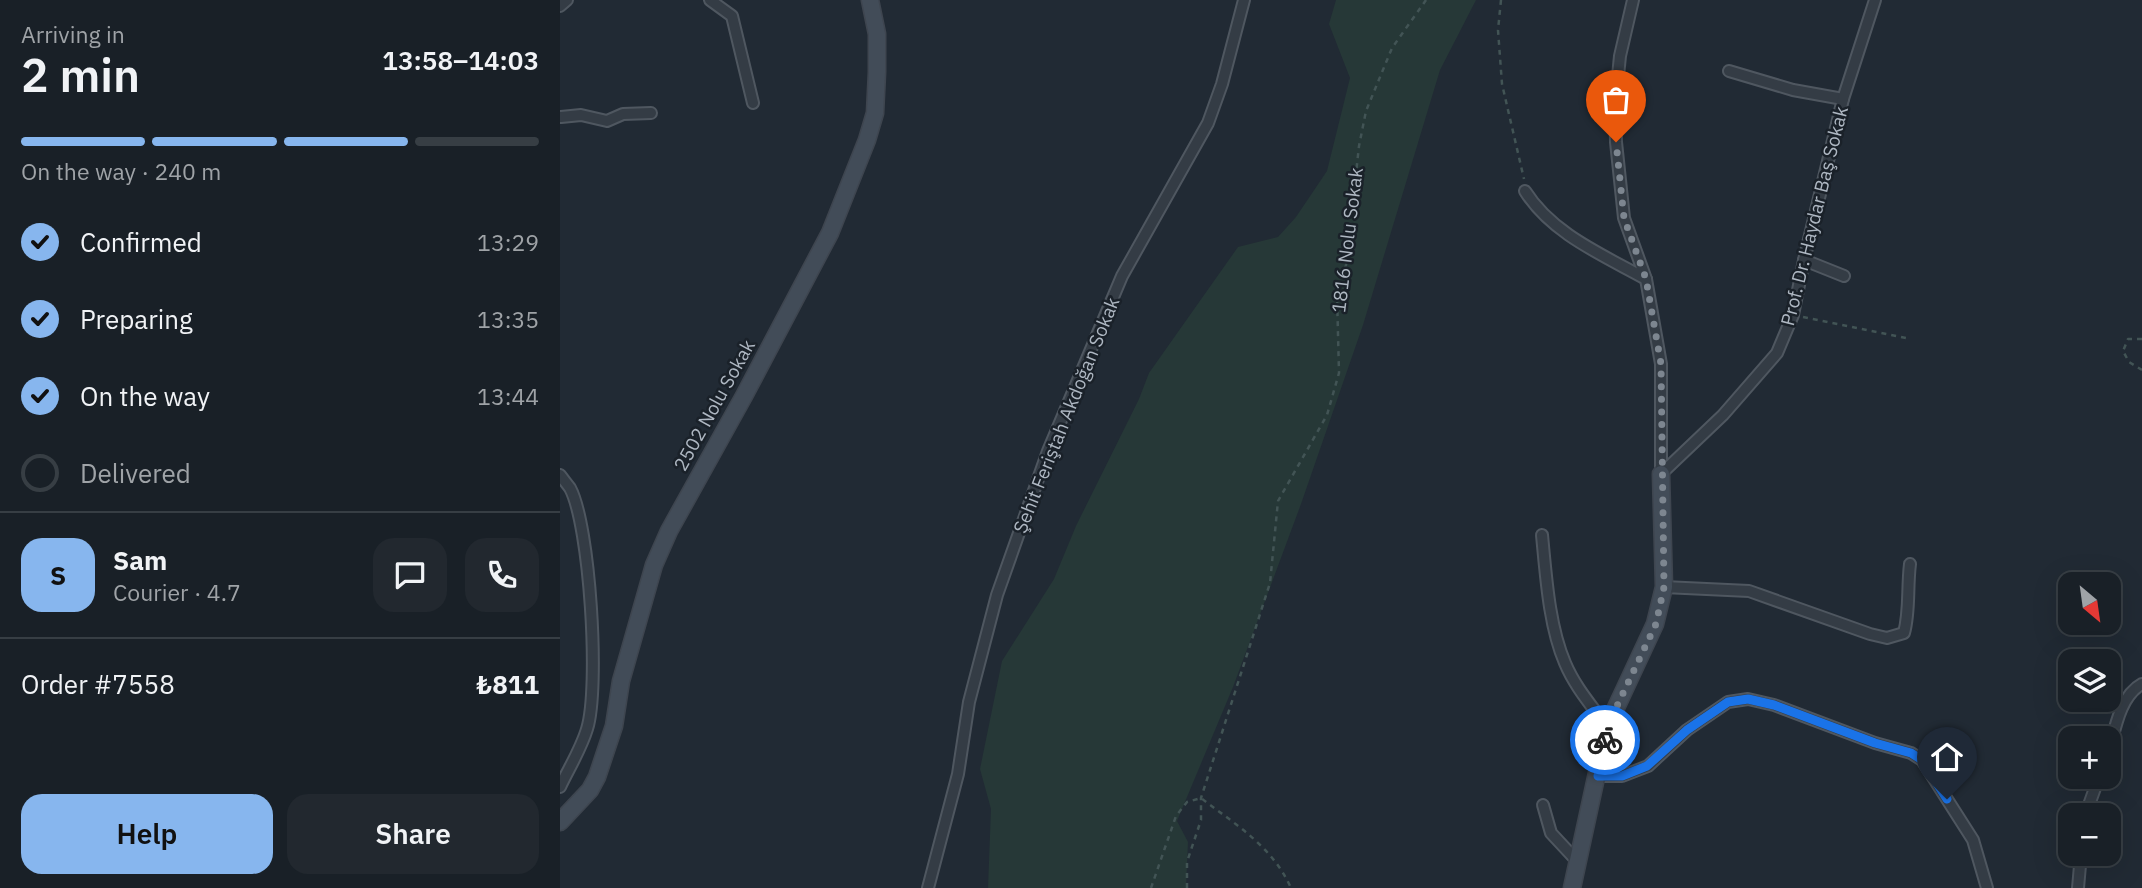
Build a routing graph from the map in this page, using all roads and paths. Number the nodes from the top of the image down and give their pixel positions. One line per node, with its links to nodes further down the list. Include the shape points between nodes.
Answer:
1 (567, 0): 9 (street)
2 (710, 0): 12 (street, via 732,16)
3 (870, 0): 35 (street, 2502 Nolu Sokak, via 877,34 877,72 875,113 867,140 830,233 669,531 654,565 597,777)
4 (1244, 0): 38 (street, Şehit Feriştah Akdoğan Sokak, via 1208,123 1122,276 1048,451 997,595)
5 (1426, 0): 33 (path, 1816 Nolu Sokak, via 1392,48 1366,111 1346,265 1337,296 1339,373 1327,415 1278,501 1270,583)
6 (1501, 0): 15 (path, via 1502,84)
7 (1633, 0): 18 (street, via 1619,56 1616,142 1624,218)
8 (1875, 0): 11 (street, Prof. Dr. Haydar Baş Sokak)
9 (560, 6)
10 (1729, 71): 11 (street)
11 (1843, 99): 16 (street, Prof. Dr. Haydar Baş Sokak)
12 (753, 103)
13 (651, 113): 14 (street, via 623,114 607,121 580,115)
14 (560, 117)
15 (1525, 191): 18 (street, via 1534,205 1577,241)
16 (1804, 260): 17 (street); 19 (street, Prof. Dr. Haydar Baş Sokak)
17 (1844, 276)
18 (1646, 279): 23 (street, via 1661,364)
19 (1793, 315): 20 (path); 23 (street, Prof. Dr. Haydar Baş Sokak, via 1777,353 1723,415)
20 (1906, 338)
21 (2142, 339): 22 (path, via 2128,339 2123,351 2126,359)
22 (2142, 370)
23 (1661, 474): 27 (street)
24 (560, 475): 32 (street, via 570,489 580,526 589,579 593,668 588,727)
25 (1542, 536): 30 (street, via 1548,594 1564,662)
26 (1910, 564): 27 (street, via 1909,616 1904,633 1887,638 1749,592)
27 (1664, 587): 30 (street, via 1656,624)
28 (2142, 684): 29 (street, via 2122,709)
29 (2117, 726)
30 (1607, 727): 31 (street)
31 (1598, 776): 36 (street); 43 (street, via 1622,776 1647,766 1728,702 1748,699 1774,705 1922,760 1973,840)
32 (560, 788)
33 (1201, 798): 39 (path, via 1187,802 1177,816); 40 (path, 1816 Nolu Sokak, via 1201,820 1186,862); 41 (path, via 1247,832 1282,869)
34 (1543, 805): 36 (street, via 1551,833)
35 (560, 822)
36 (1578, 862): 42 (street)
37 (2080, 866): 44 (street)
38 (928, 888)
39 (1151, 888)
40 (1187, 888)
41 (1291, 888)
42 (1572, 888)
43 (1987, 888)
44 (2078, 888)

